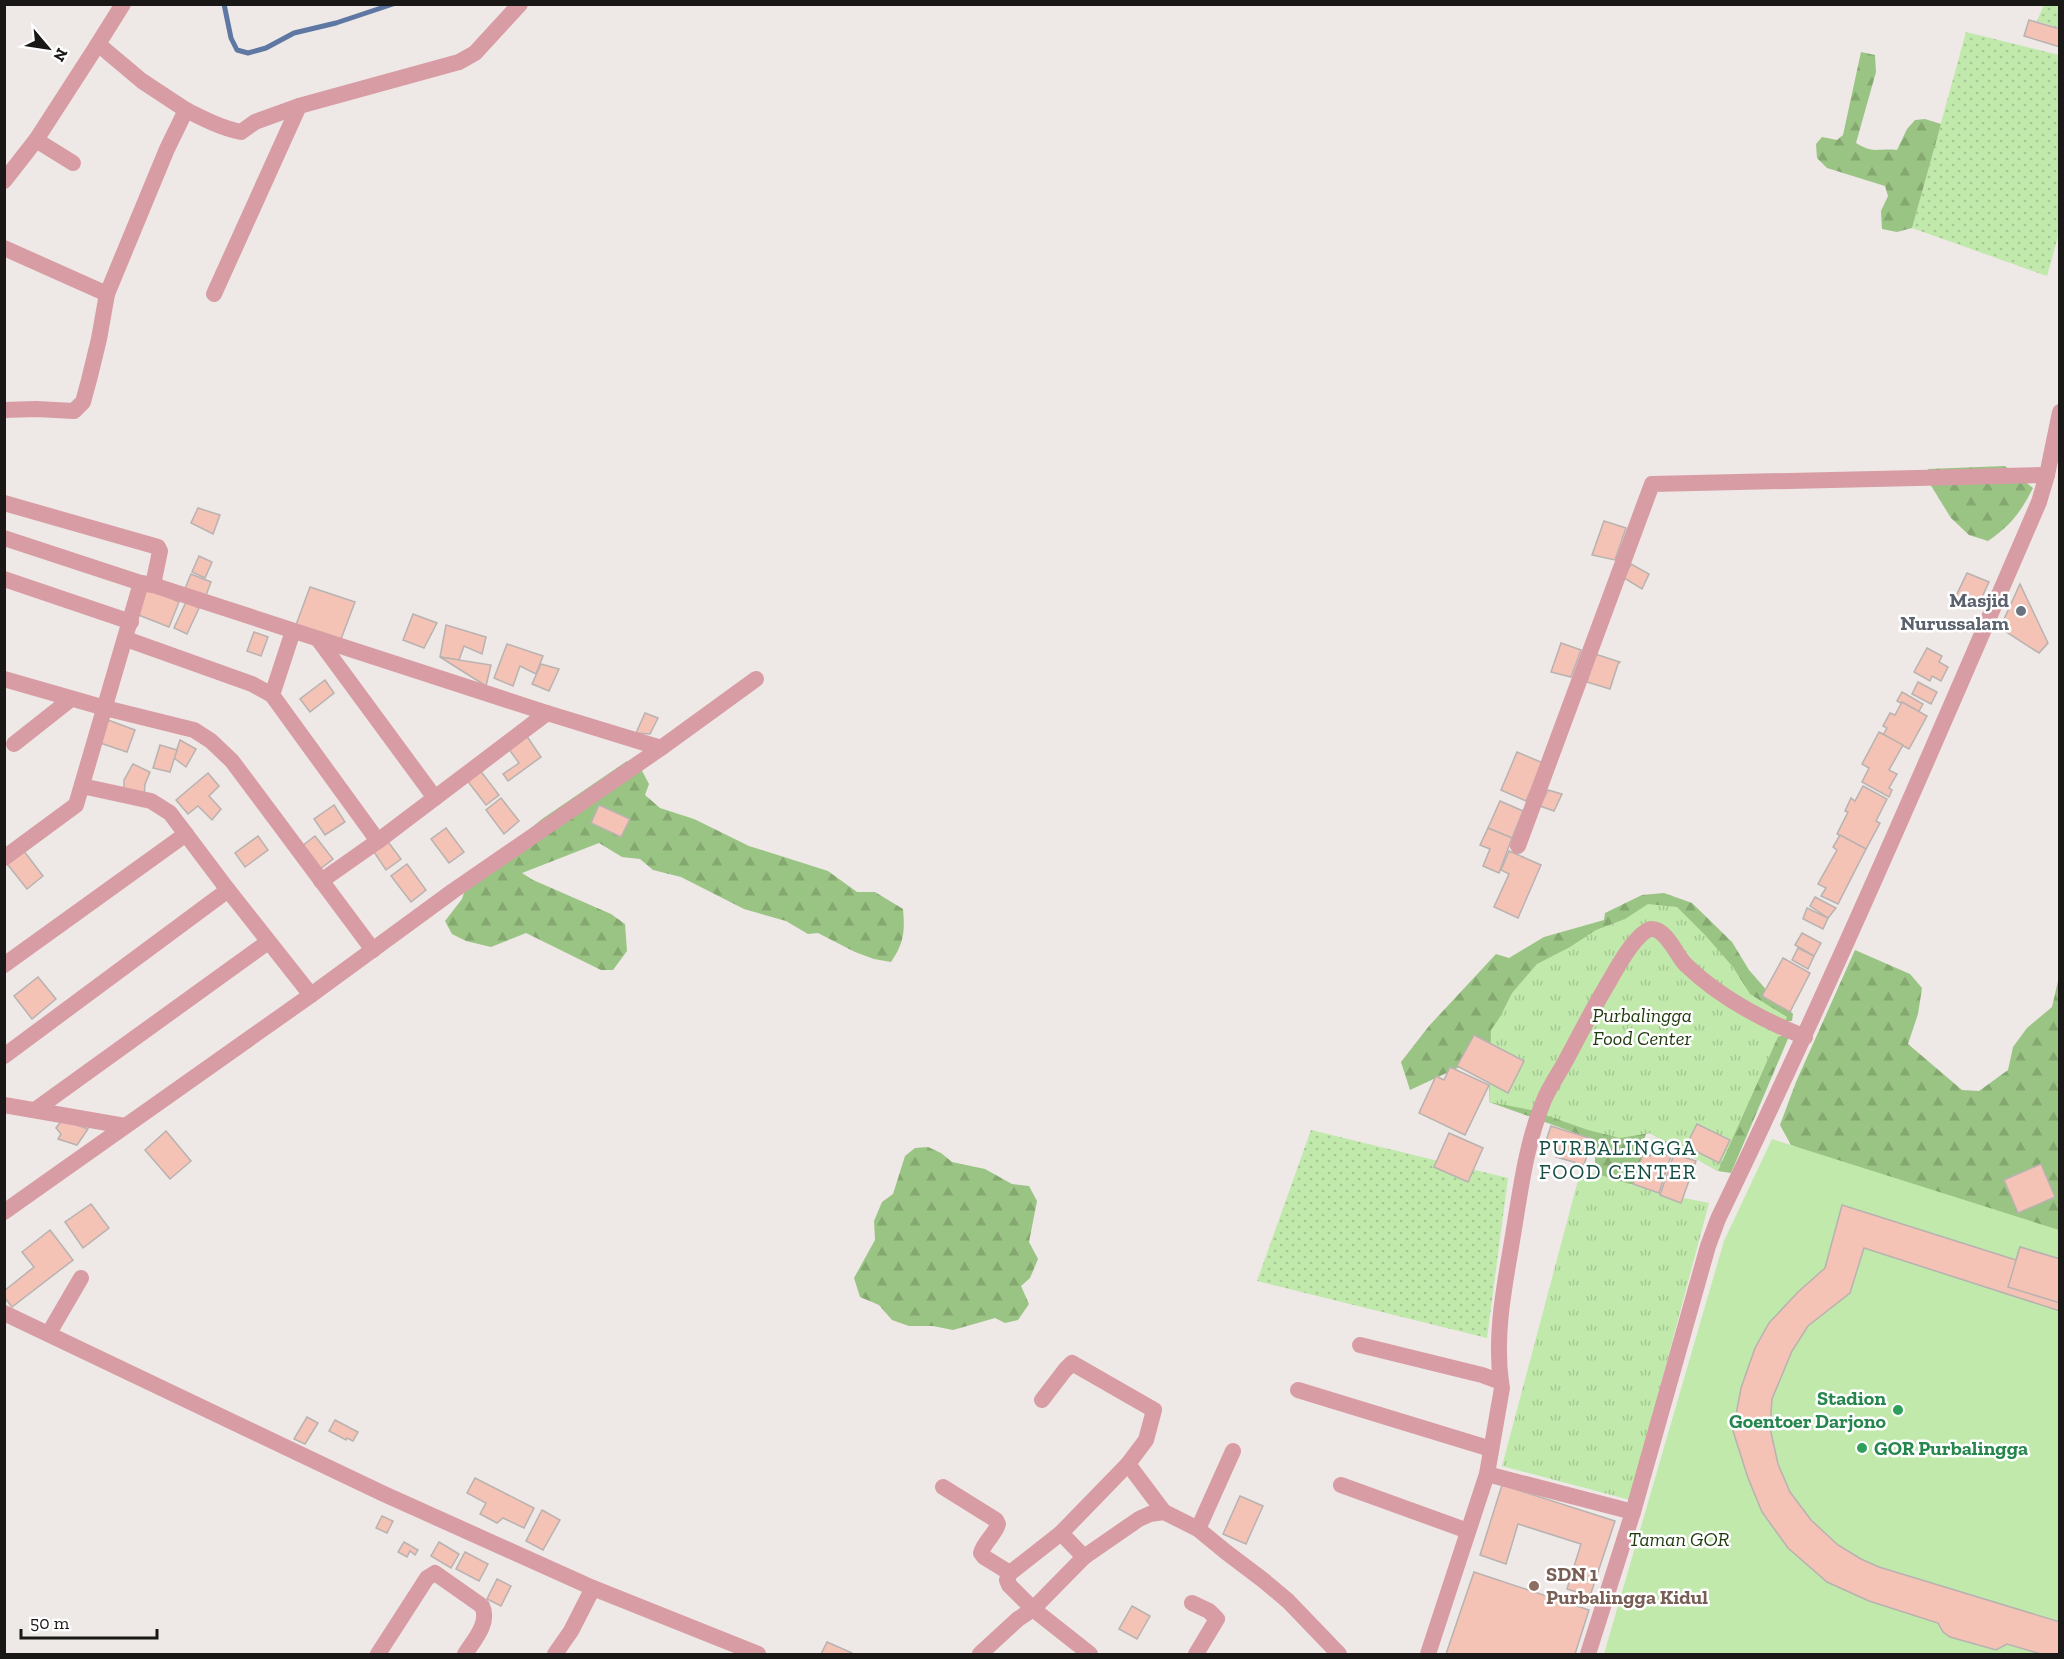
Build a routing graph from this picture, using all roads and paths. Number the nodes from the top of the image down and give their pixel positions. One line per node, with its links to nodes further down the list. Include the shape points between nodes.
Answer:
1 (123, 4): 3 (street)
2 (520, 4): 4 (street, via 475,53 459,62)
3 (98, 44): 5 (street, via 142,81); 6 (street)
4 (299, 106): 5 (street, via 255,122 241,132); 11 (street)
5 (186, 110): 10 (street)
6 (36, 140): 7 (street); 8 (street)
7 (73, 163)
8 (4, 181)
9 (4, 248): 10 (street)
10 (107, 294): 12 (street, via 83,402 74,411)
11 (214, 294)
12 (4, 410)
13 (2060, 412): 14 (street)
14 (2047, 475): 35 (street, via 1652,484); 43 (street, via 2039,502)
15 (4, 503): 18 (street, via 158,547 160,551)
16 (4, 538): 18 (street)
17 (4, 579): 19 (street)
18 (147, 584): 19 (street); 20 (street)
19 (131, 622): 21 (street)
20 (293, 631): 22 (street); 25 (street)
21 (126, 639): 25 (street, via 252,684); 27 (street)
22 (318, 639): 28 (street); 32 (street)
23 (4, 679): 26 (street)
24 (756, 679): 30 (street)
25 (272, 695): 34 (street)
26 (70, 699): 27 (street); 29 (street)
27 (105, 708): 31 (street); 37 (street, via 194,730 211,741 232,761)
28 (547, 713): 30 (street); 32 (street)
29 (14, 744)
30 (661, 748): 40 (street)
31 (81, 786): 33 (street, via 151,801 170,813); 36 (street, via 76,806)
32 (435, 798): 34 (street)
33 (186, 834): 38 (street); 41 (street)
34 (378, 840): 37 (street)
35 (1518, 846)
36 (4, 858)
37 (321, 881): 40 (street)
38 (228, 890): 39 (street); 44 (street)
39 (268, 942): 42 (street); 46 (street)
40 (374, 950): 42 (street)
41 (4, 965)
42 (311, 995): 47 (street)
43 (1805, 1037): 53 (street, via 1736,1003 1691,969 1660,931 1654,928 1641,935 1624,956 1544,1100 1526,1160 1507,1270 1499,1326); 63 (street, via 1708,1246)
44 (4, 1056)
45 (4, 1105): 46 (street)
46 (35, 1110): 47 (street)
47 (125, 1126): 48 (street)
48 (4, 1212)
49 (81, 1278): 51 (street)
50 (4, 1312): 51 (street)
51 (49, 1334): 68 (street, via 384,1494)
52 (1360, 1345): 53 (street)
53 (1501, 1382): 56 (street)
54 (1298, 1390): 56 (street)
55 (1042, 1400): 58 (street, via 1072,1363 1154,1410)
56 (1491, 1449): 59 (street)
57 (1233, 1451): 64 (street)
58 (1133, 1470): 62 (street); 66 (street)
59 (1487, 1474): 63 (street); 65 (street)
60 (1341, 1485): 65 (street)
61 (943, 1487): 67 (street, via 996,1520 996,1529 981,1553)
62 (1164, 1512): 64 (street); 66 (street)
63 (1633, 1512): 80 (street)
64 (1198, 1529): 78 (street, via 1288,1601)
65 (1468, 1531): 79 (street)
66 (1073, 1545): 67 (street); 70 (street)
67 (1009, 1579): 70 (street)
68 (593, 1588): 73 (street); 74 (street)
69 (1192, 1603): 77 (street, via 1217,1619)
70 (1031, 1607): 75 (street); 76 (street)
71 (378, 1654): 72 (street, via 427,1578 435,1573 482,1606 485,1613 485,1621)
72 (465, 1654)
73 (555, 1654)
74 (758, 1654)
75 (980, 1654)
76 (1090, 1654)
77 (1196, 1654)
78 (1339, 1654)
79 (1428, 1654)
80 (1588, 1654)

